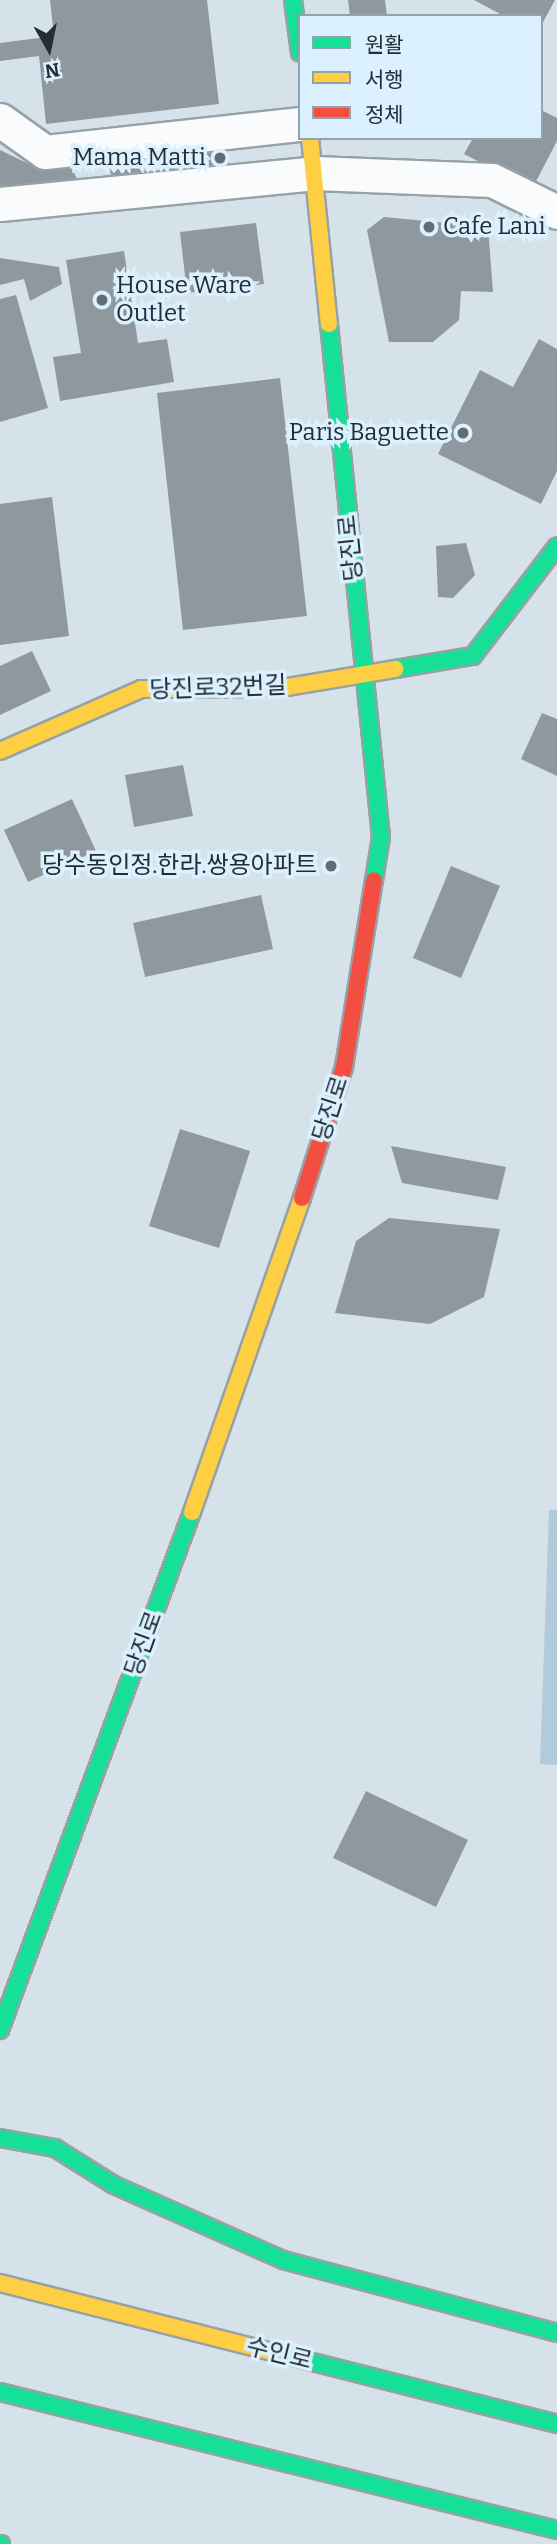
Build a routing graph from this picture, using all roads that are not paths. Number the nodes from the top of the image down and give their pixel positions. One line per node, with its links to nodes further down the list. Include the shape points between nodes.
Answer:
1 (293, 0): 2 (main road)
2 (298, 38)
3 (0, 120): 4 (street, via 46,152)
4 (298, 124)
5 (310, 140): 6 (main road, 당진로)
6 (315, 173): 7 (street); 8 (street, via 492,180); 10 (main road, 당진로)
7 (0, 204)
8 (557, 212)
9 (557, 547): 10 (main road, 당진로32번길, via 473,656)
10 (364, 673): 11 (main road, 당진로32번길, via 281,688 141,690); 12 (main road, 당진로, via 381,836 345,1067 256,1341)
11 (0, 751)
12 (0, 2030)
13 (0, 2138): 15 (main road, via 55,2148 114,2185 283,2260)
14 (0, 2283): 17 (main road, 수인로)
15 (557, 2333)
16 (0, 2392): 18 (main road)
17 (557, 2424)
18 (557, 2530)

